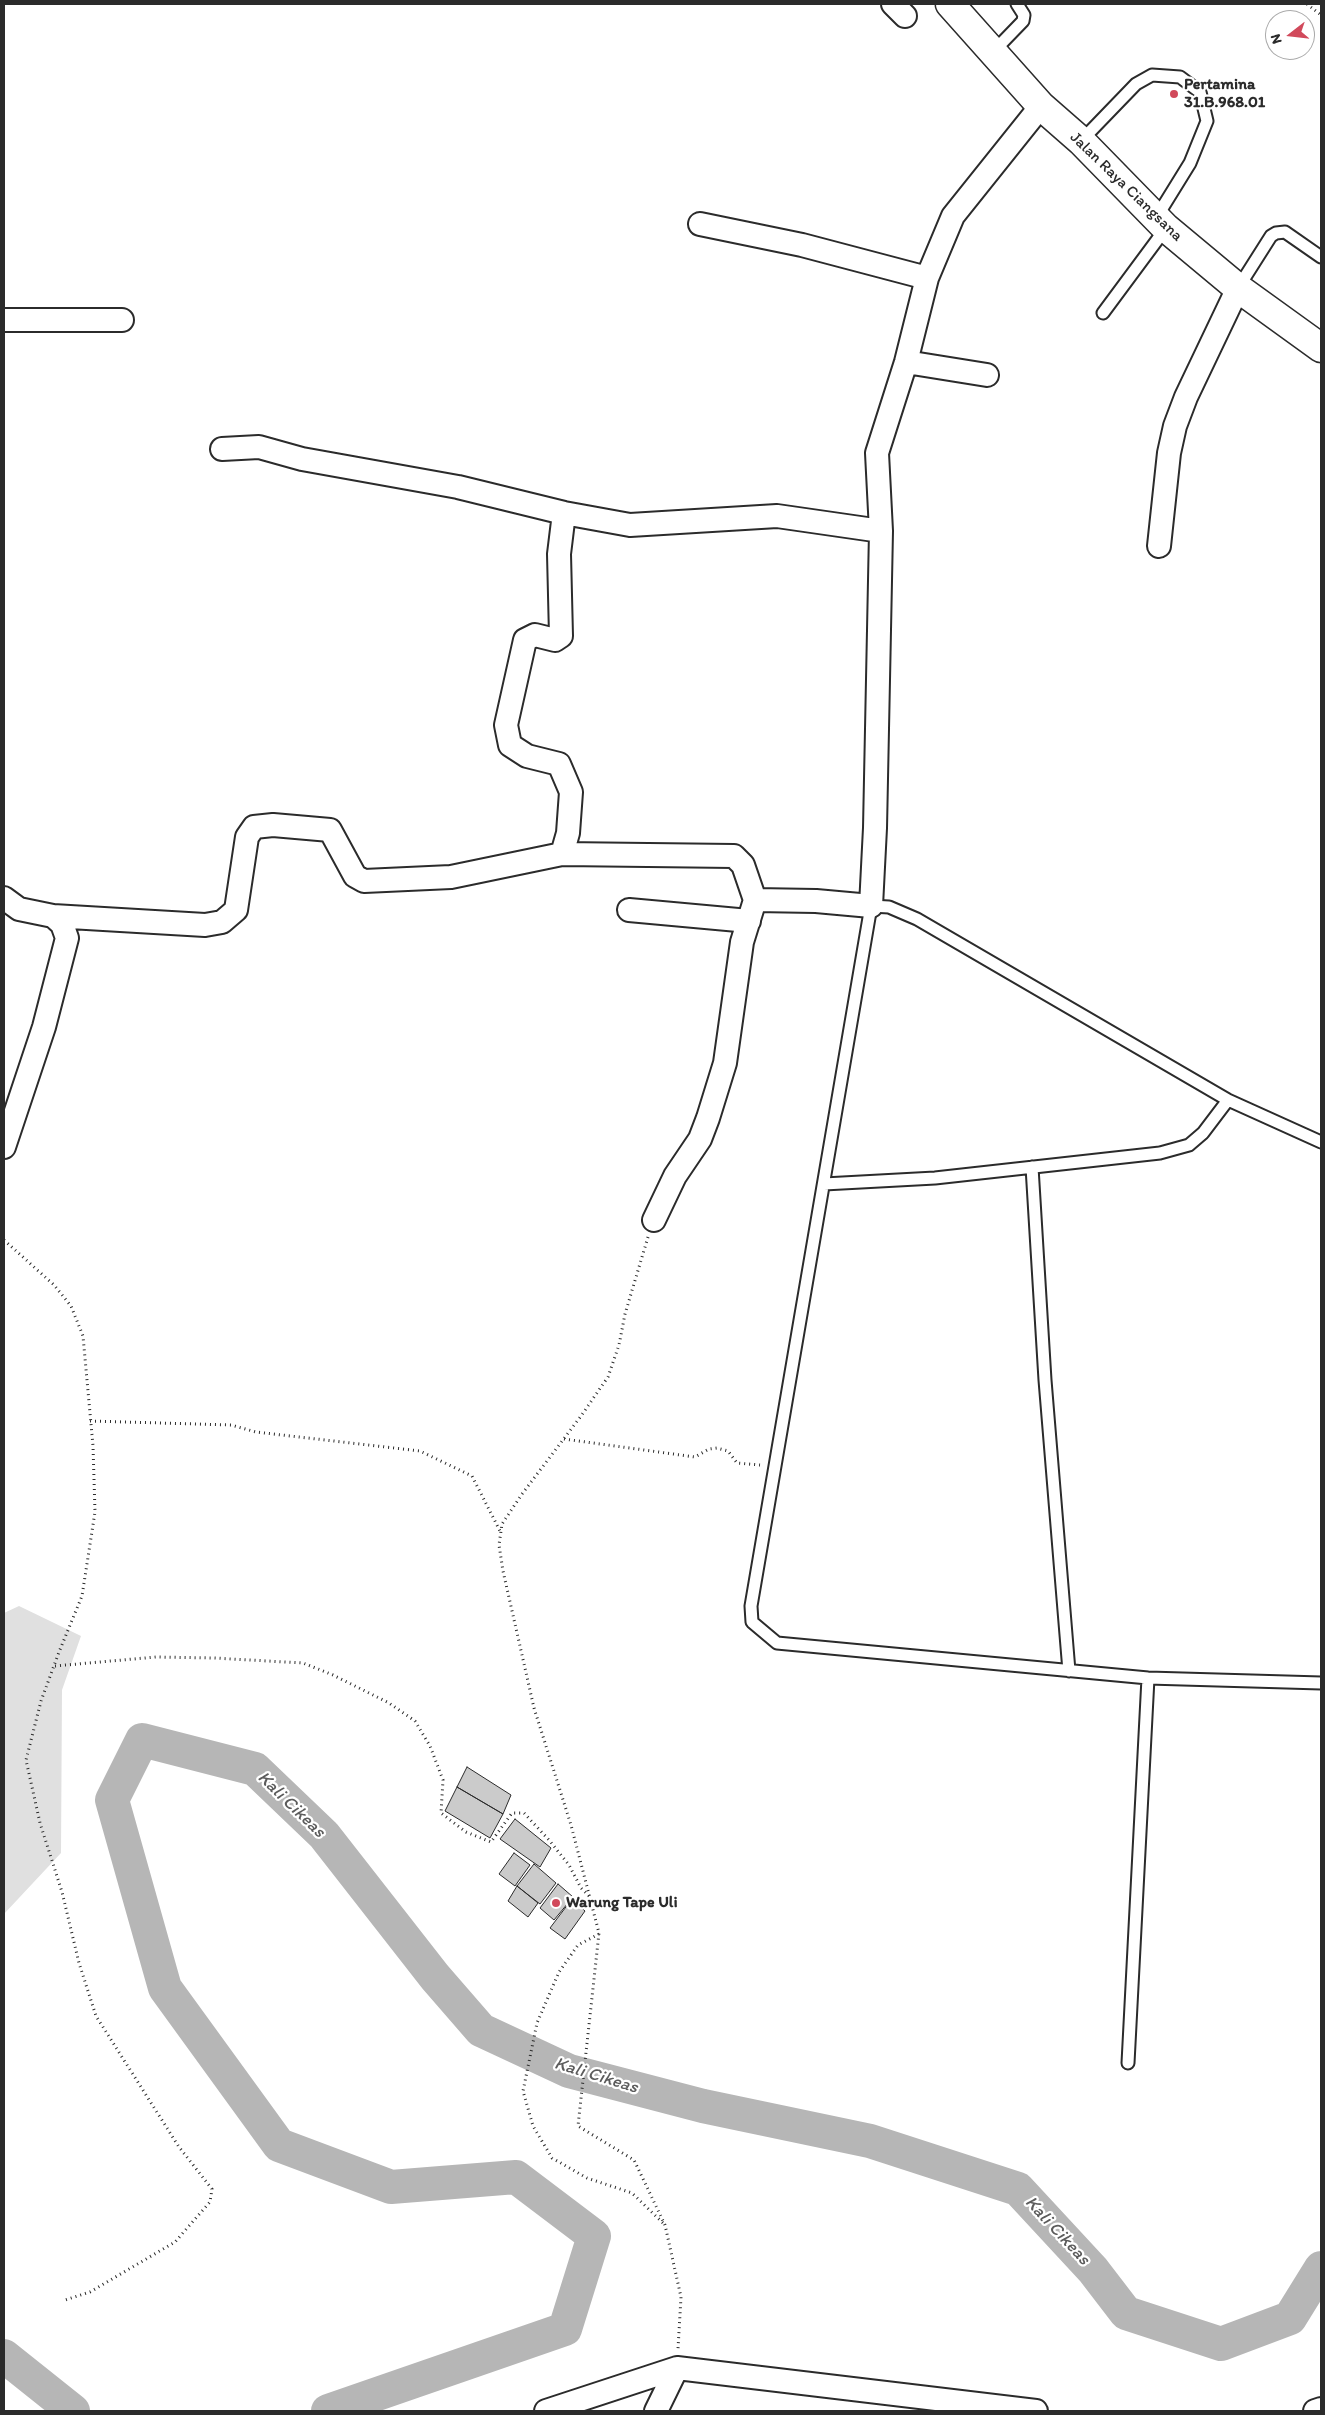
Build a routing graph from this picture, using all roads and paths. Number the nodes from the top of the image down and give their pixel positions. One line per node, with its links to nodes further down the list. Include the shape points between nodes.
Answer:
1 (1017, 4): 5 (lane, via 1024,14 1023,22)
2 (1307, 4): 4 (path)
3 (960, 7): 5 (main road, Jalan Raya Ciangsana)
4 (1321, 15)
5 (993, 52): 6 (main road, Jalan Raya Ciangsana)
6 (1041, 106): 7 (main road, Jalan Raya Ciangsana); 11 (street, via 954,216)
7 (1080, 141): 8 (main road, Jalan Raya Ciangsana); 8 (lane, via 1136,84 1152,74 1180,77 1200,92 1207,121)
8 (1161, 223): 12 (main road, Jalan Raya Ciangsana); 13 (lane)
9 (700, 224): 11 (street, via 802,245)
10 (1321, 257): 12 (lane, via 1285,232 1276,232 1270,236)
11 (927, 278): 17 (street)
12 (1238, 288): 16 (main road, Jalan Raya Ciangsana); 22 (street, via 1175,426)
13 (1103, 313)
14 (4, 320): 15 (street)
15 (122, 320)
16 (1318, 339)
17 (906, 362): 18 (street); 21 (street, via 876,453)
18 (987, 375)
19 (222, 449): 20 (street, via 259,447 302,459 458,487)
20 (564, 513): 21 (street, via 630,525 777,516); 23 (street, via 559,554 561,636 555,640 535,635 524,640 506,725 510,745 527,756 559,764 571,792 568,833)
21 (881, 531): 25 (street)
22 (1159, 546)
23 (562, 854): 27 (street, via 734,856 744,865); 28 (street, via 451,876 364,881 355,876 330,830 273,824 254,827 247,837 236,910 222,922 205,925)
24 (4, 898): 28 (street, via 19,909)
25 (871, 906): 27 (street, via 816,901); 29 (lane, via 894,908 918,919); 33 (lane)
26 (629, 910): 27 (street)
27 (752, 911): 34 (street, via 742,942 725,1063 708,1118 700,1139 675,1176)
28 (53, 916): 31 (street, via 62,924 67,938 44,1027)
29 (1228, 1100): 30 (lane); 32 (lane, via 1203,1133 1189,1145 1160,1153)
30 (1321, 1142)
31 (4, 1147)
32 (1032, 1167): 33 (lane, via 935,1178); 41 (lane, via 1045,1380)
33 (824, 1184): 38 (lane)
34 (654, 1220): 37 (path, via 608,1378)
35 (4, 1240): 36 (path, via 54,1285 72,1306 83,1336)
36 (90, 1421): 39 (path, via 231,1424 256,1432 420,1451 472,1476); 40 (path, via 95,1512 82,1596)
37 (564, 1439): 38 (path, via 695,1458 709,1449 718,1448 728,1451 737,1462); 39 (path, via 522,1494 502,1524)
38 (774, 1467): 41 (lane, via 751,1606 752,1622 777,1643)
39 (501, 1533): 44 (path, via 500,1558 534,1708)
40 (54, 1666): 44 (path, via 156,1657 303,1663 361,1688 415,1721 430,1746 443,1780 441,1813 466,1832 491,1842 512,1813 524,1813 549,1840); 48 (path, via 26,1760 40,1824 62,1892 79,1963 96,2016 179,2147 212,2189 210,2202 175,2242 90,2292)
41 (1069, 1671): 42 (lane)
42 (1148, 1678): 43 (lane); 46 (lane)
43 (1321, 1683)
44 (590, 1898): 45 (path)
45 (599, 1933): 47 (path, via 578,2126 634,2160); 47 (path, via 578,1945 559,1972 537,2023 523,2091 533,2126 552,2158 586,2178 632,2193)
46 (1128, 2063)
47 (665, 2225): 49 (path, via 681,2297)
48 (65, 2300)
49 (677, 2368): 51 (street); 52 (street); 53 (street)
50 (1321, 2409): 54 (street)
51 (546, 2411)
52 (656, 2411)
53 (1036, 2411)
54 (1315, 2411)

